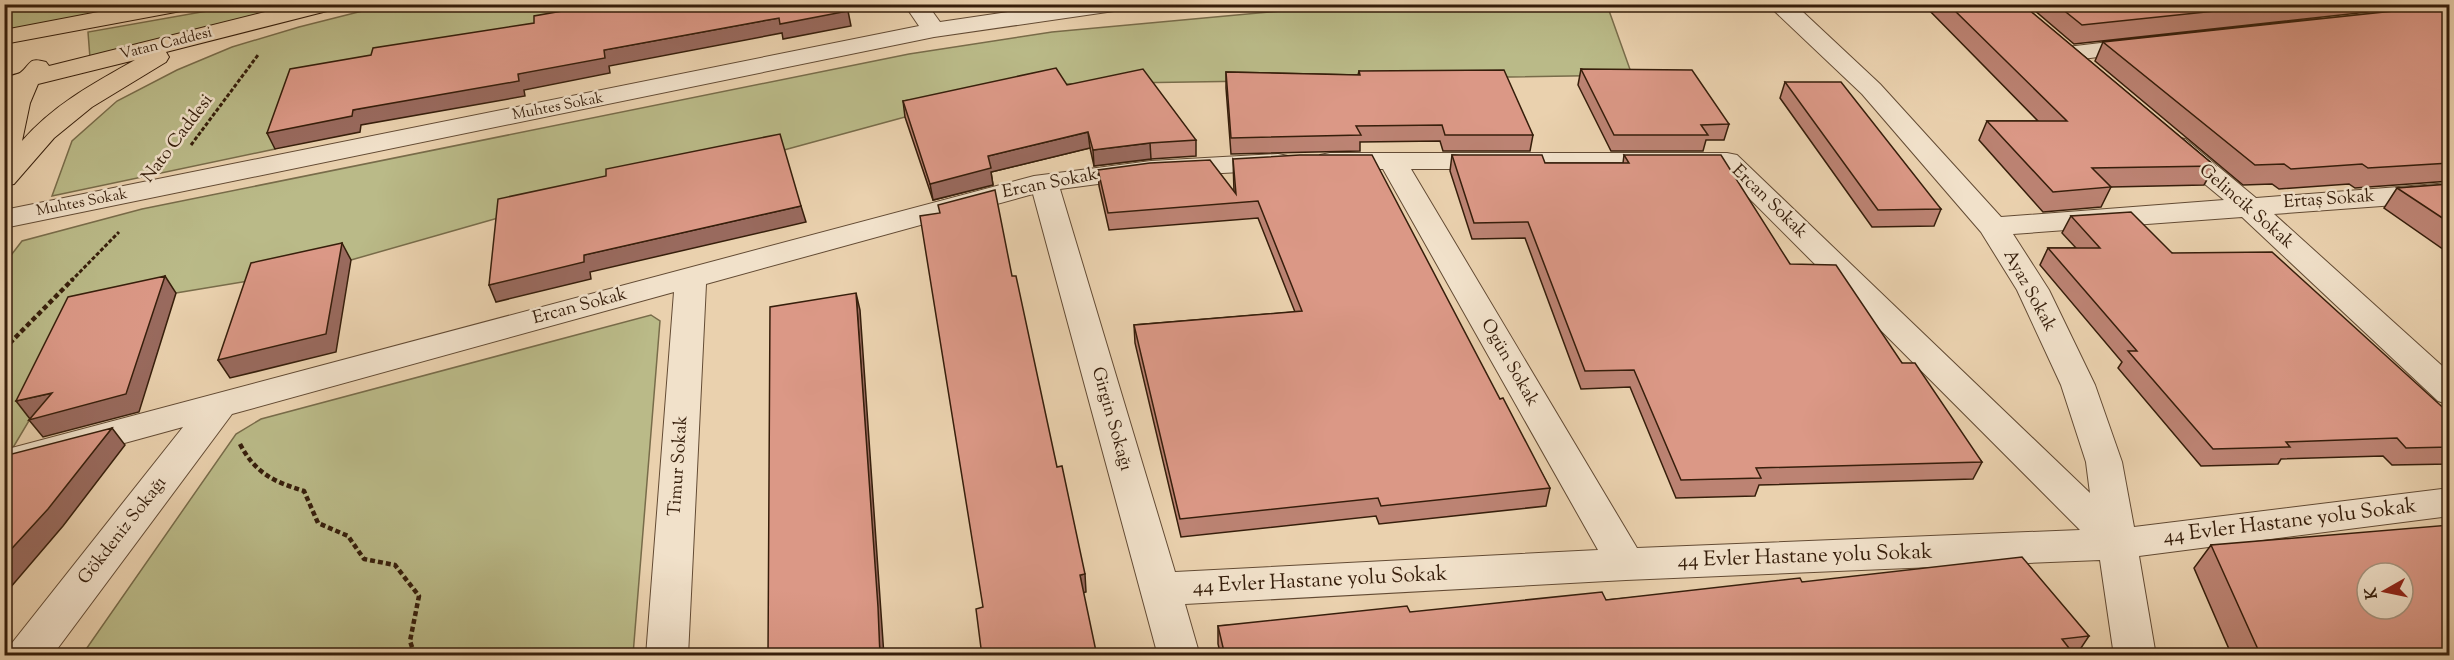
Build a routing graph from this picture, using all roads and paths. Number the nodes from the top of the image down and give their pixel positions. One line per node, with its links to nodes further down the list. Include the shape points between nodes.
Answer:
1 (181, 4): 8 (main road, Vatan Caddesi)
2 (327, 4): 6 (main road, Vatan Caddesi)
3 (915, 4): 7 (street)
4 (1114, 4): 7 (street, Muhtes Sokak)
5 (1778, 4): 23 (street, Ayaz Sokak, via 1871,89)
6 (289, 14): 10 (main road, Vatan Caddesi); 19 (path, Nato Caddesi)
7 (934, 30): 19 (street, Muhtes Sokak)
8 (32, 32): 9 (main road, Vatan Caddesi); 13 (main road, via 44,40 47,49 39,64)
9 (4, 37)
10 (192, 38): 13 (main road, Vatan Caddesi); 17 (main road, via 83,101 44,132)
11 (2171, 42): 12 (street, via 2059,47)
12 (2094, 76)
13 (15, 83): 16 (main road)
14 (2157, 130): 21 (street, Gelincik Sokak)
15 (1392, 161): 18 (street, Ercan Sokak, via 1225,164 1084,175); 30 (street, Ercan Sokak, via 1727,161); 31 (street, Ogün Sokak)
16 (4, 172)
17 (4, 178)
18 (1044, 182): 24 (street, Ercan Sokak); 32 (street, Girgin Sokağı)
19 (159, 188): 22 (street, Muhtes Sokak); 25 (path, Nato Caddesi)
20 (2450, 192): 21 (street, Ertaş Sokak)
21 (2248, 206): 23 (street, Ertaş Sokak); 26 (street, Gelincik Sokak)
22 (4, 219)
23 (1993, 227): 30 (street, Ayaz Sokak, via 2032,290 2078,385 2104,462)
24 (691, 277): 27 (street, Ercan Sokak); 35 (street, Timur Sokak)
25 (4, 349)
26 (2450, 393)
27 (227, 420): 28 (street, Ercan Sokak); 33 (street, Gökdeniz Sokağı); 34 (path, via 248,460 271,481 303,491 318,523 348,536 363,559 395,565 418,596 410,641)
28 (4, 464)
29 (2450, 502): 30 (street, 44 Evler Hastane yolu Sokak)
30 (2118, 544): 31 (street, 44 Evler Hastane yolu Sokak); 37 (street, Ayaz Sokak)
31 (1626, 564): 32 (street, 44 Evler Hastane yolu Sokak)
32 (1159, 589): 36 (street, Girgin Sokağı)
33 (27, 656)
34 (415, 656)
35 (667, 656)
36 (1179, 656)
37 (2135, 656)

